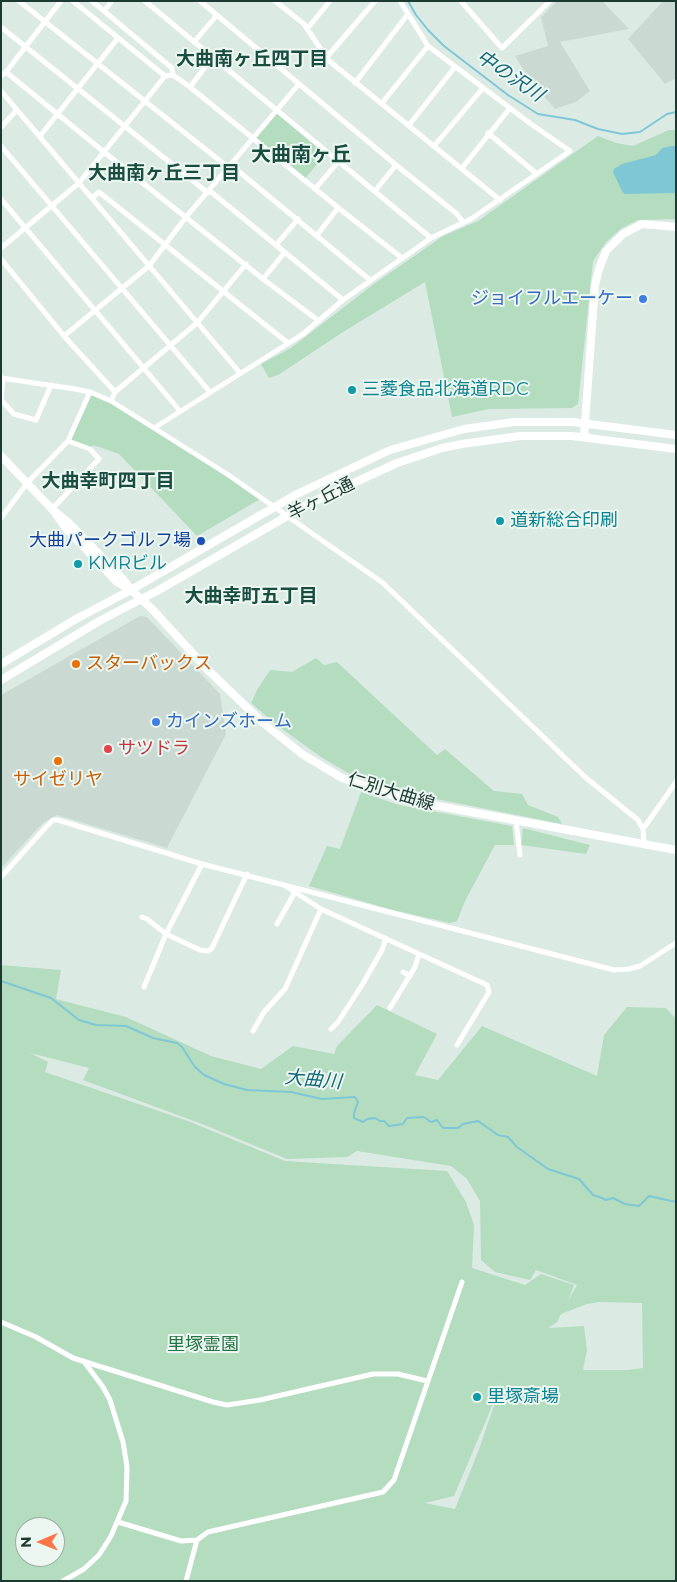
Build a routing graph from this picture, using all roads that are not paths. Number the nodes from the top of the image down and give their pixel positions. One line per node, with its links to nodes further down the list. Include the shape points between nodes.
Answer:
1 (19, 1): 18 (street)
2 (61, 1): 18 (street)
3 (73, 1): 21 (street)
4 (92, 1): 15 (street)
5 (112, 1): 15 (street)
6 (145, 1): 22 (street)
7 (200, 1): 17 (street)
8 (275, 1): 14 (street)
9 (330, 1): 20 (street)
10 (375, 1): 26 (street)
11 (400, 1): 16 (street)
12 (461, 1): 13 (street, via 502,48)
13 (550, 1)
14 (282, 3): 20 (street)
15 (104, 11): 30 (street, via 172,68)
16 (408, 14): 23 (street); 32 (street)
17 (217, 15): 22 (street); 33 (street)
18 (45, 22): 24 (street); 27 (street)
19 (1, 28): 24 (street)
20 (307, 29): 26 (street)
21 (118, 38): 27 (street); 31 (street)
22 (194, 42): 25 (street)
23 (428, 46): 28 (street); 39 (street)
24 (25, 48): 29 (street); 35 (street)
25 (212, 58): 34 (street); 42 (street)
26 (326, 58): 32 (street)
27 (98, 64): 35 (street); 38 (street)
28 (455, 67): 36 (street); 44 (street)
29 (4, 74): 43 (street)
30 (173, 75): 31 (street); 34 (street)
31 (165, 76): 38 (street)
32 (355, 83): 39 (street)
33 (300, 84): 42 (street); 54 (street)
34 (190, 87): 49 (street)
35 (77, 88): 43 (street); 45 (street)
36 (483, 88): 40 (street); 51 (street)
37 (1, 91): 41 (street)
38 (144, 102): 45 (street); 55 (street)
39 (382, 103): 44 (street)
40 (510, 108): 47 (street); 57 (street, via 570,151)
41 (17, 110): 46 (street); 48 (street)
42 (276, 111): 49 (street); 53 (street)
43 (57, 114): 48 (street); 52 (street)
44 (409, 125): 51 (street)
45 (124, 126): 52 (street); 61 (street)
46 (1, 127)
47 (488, 133): 56 (street); 57 (street)
48 (40, 136): 58 (street)
49 (254, 138): 55 (street); 59 (street)
50 (1, 146): 65 (street)
51 (434, 146): 56 (street)
52 (104, 152): 58 (street); 67 (street)
53 (338, 162): 59 (street); 60 (street)
54 (396, 165): 60 (street); 69 (street)
55 (230, 166): 61 (street); 68 (street)
56 (462, 168): 64 (street)
57 (537, 174): 64 (street)
58 (79, 183): 62 (street); 65 (street)
59 (315, 189): 66 (street)
60 (375, 191): 73 (street)
61 (209, 192): 67 (street); 75 (street)
62 (92, 198): 74 (street, via 99,192); 81 (street)
63 (1, 199): 71 (street)
64 (500, 200): 69 (street)
65 (52, 207): 71 (street); 84 (street)
66 (338, 208): 72 (street); 79 (street)
67 (186, 217): 74 (street); 80 (street)
68 (298, 219): 72 (street); 75 (street)
69 (463, 222): 73 (street)
70 (676, 227): 102 (main road, via 642,224 623,234 606,251 595,285)
71 (26, 228): 76 (street); 87 (street)
72 (317, 235): 83 (street)
73 (431, 238): 79 (street)
74 (164, 244): 81 (street); 85 (street)
75 (276, 245): 77 (street)
76 (1, 248)
77 (285, 252): 82 (street); 86 (street)
78 (1, 258): 90 (street)
79 (402, 258): 83 (street)
80 (246, 264): 82 (street); 85 (street)
81 (149, 266): 84 (street); 89 (street)
82 (263, 278): 88 (street)
83 (370, 280): 86 (street)
84 (121, 288): 87 (street); 92 (street)
85 (224, 291): 89 (street); 91 (street)
86 (343, 300): 88 (street)
87 (95, 310): 90 (street); 93 (street)
88 (320, 321): 91 (street)
89 (197, 323): 92 (street); 94 (street)
90 (64, 336): 98 (street)
91 (288, 343): 94 (street)
92 (170, 346): 93 (street); 99 (street)
93 (144, 368): 98 (street); 101 (street)
94 (240, 373): 99 (street)
95 (2, 378): 96 (street); 96 (street, via 2,400 14,414 36,420)
96 (51, 385): 97 (street)
97 (90, 392): 100 (street); 106 (street)
98 (115, 392): 100 (street)
99 (210, 392): 101 (street)
100 (111, 402): 103 (street)
101 (180, 411): 103 (street)
102 (585, 423): 104 (main road, 羊ヶ丘通); 105 (main road); 110 (main road, 羊ヶ丘通, via 496,424 412,442 363,462)
103 (154, 428): 110 (street)
104 (676, 434)
105 (584, 437): 107 (main road, 羊ヶ丘通); 113 (main road, 羊ヶ丘通, via 520,436 442,448 370,475)
106 (68, 441): 109 (street); 111 (street, via 90,449 99,459)
107 (676, 449)
108 (1, 456): 109 (main road, 仁別大曲線)
109 (28, 482): 111 (main road, 仁別大曲線); 112 (street)
110 (275, 507): 113 (street); 115 (main road, 羊ヶ丘通)
111 (52, 509): 115 (main road, 仁別大曲線, via 117,582)
112 (3, 511): 114 (street)
113 (287, 516): 116 (main road, 羊ヶ丘通); 121 (street, via 383,583 584,777 638,820)
114 (1, 518)
115 (131, 590): 116 (main road, 仁別大曲線); 117 (main road, 羊ヶ丘通)
116 (141, 599): 118 (main road, 羊ヶ丘通); 120 (main road, 仁別大曲線, via 262,722 302,754 342,778 406,800)
117 (1, 664)
118 (1, 680)
119 (676, 782): 121 (street)
120 (516, 821): 122 (main road, 仁別大曲線); 124 (street)
121 (643, 829): 122 (street)
122 (644, 844): 123 (main road, 仁別大曲線)
123 (676, 850)
124 (520, 855)
125 (202, 864): 126 (street); 127 (street, via 53,820); 133 (street)
126 (247, 874): 128 (street); 133 (street, via 208,951)
127 (1, 876)
128 (282, 883): 129 (street); 135 (street, via 614,970 640,966)
129 (295, 892): 130 (street); 132 (street)
130 (321, 909): 134 (street); 142 (street, via 285,989 264,1012)
131 (142, 917): 133 (street)
132 (277, 924)
133 (166, 934): 139 (street)
134 (386, 938): 136 (street); 141 (street, via 362,985)
135 (676, 943)
136 (419, 954): 138 (street); 143 (street, via 487,985 489,992)
137 (403, 972): 138 (street)
138 (410, 976): 140 (street)
139 (144, 987)
140 (390, 1008)
141 (331, 1029)
142 (253, 1031)
143 (457, 1045)
144 (462, 1282): 147 (street)
145 (1, 1322): 146 (street)
146 (85, 1363): 147 (street, via 227,1405 373,1374 398,1374); 148 (street, via 110,1400 123,1442 127,1467 126,1502)
147 (427, 1381): 149 (street, via 394,1480 383,1492 208,1532)
148 (118, 1522): 149 (street, via 181,1541); 150 (street, via 99,1556)
149 (197, 1540): 151 (street)
150 (63, 1581)
151 (186, 1581)

